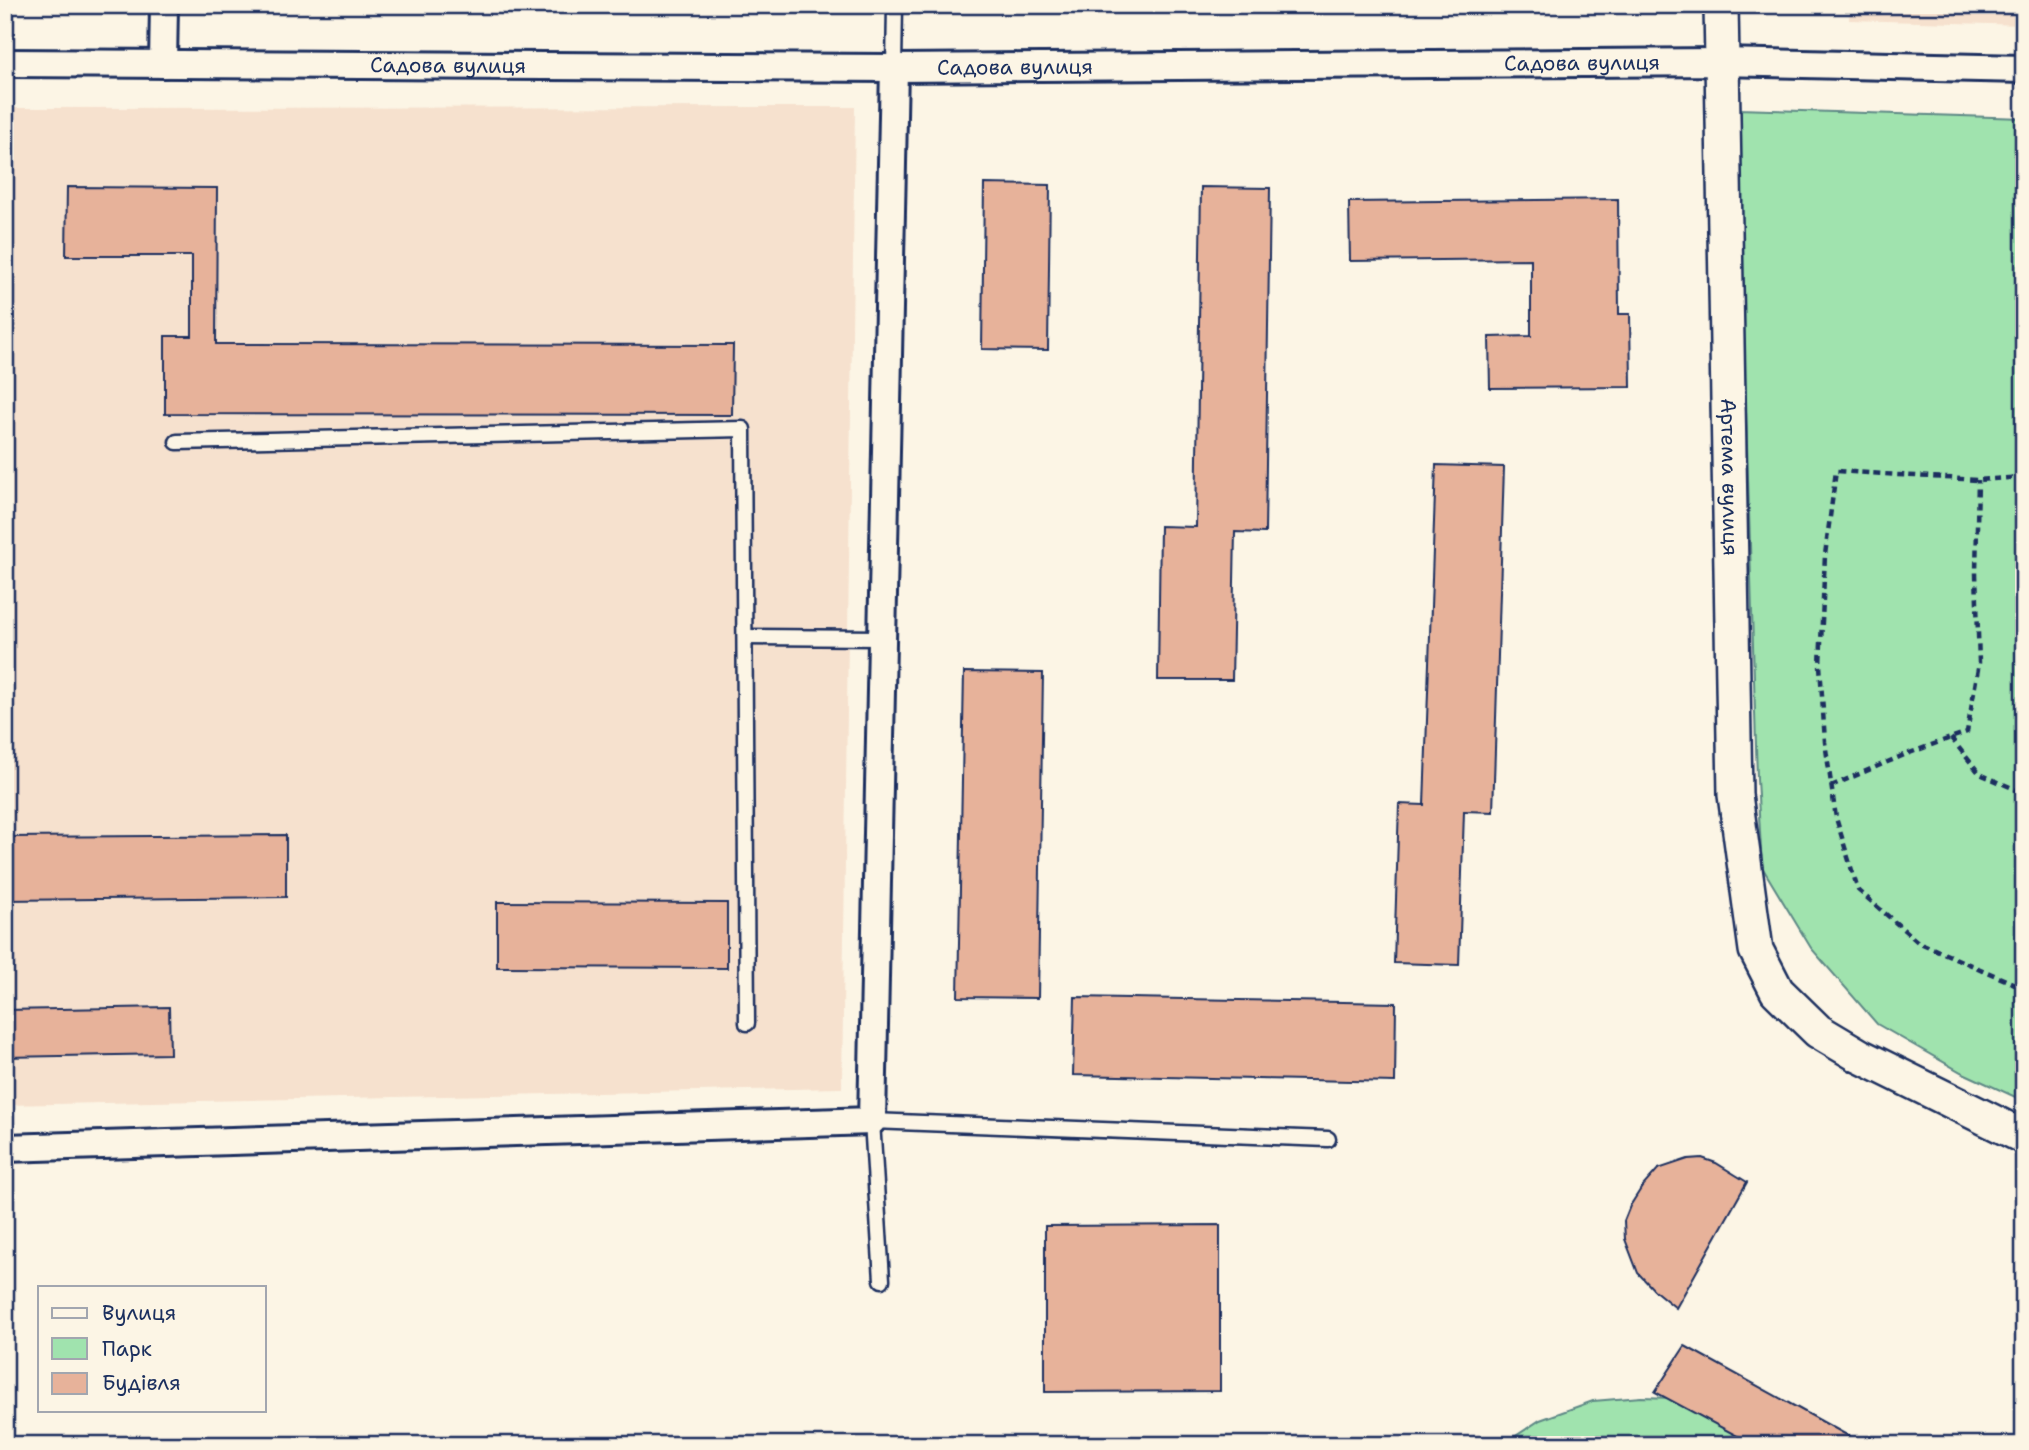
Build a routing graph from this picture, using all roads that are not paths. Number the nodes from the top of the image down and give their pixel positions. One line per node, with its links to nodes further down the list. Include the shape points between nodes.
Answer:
1 (164, 5): 6 (street)
2 (895, 5): 7 (lane)
3 (1721, 5): 4 (street, Артема вулиця)
4 (1720, 62): 7 (street, Садова вулиця); 8 (street, Садова вулиця); 14 (street, Артема вулиця, via 1735,795 1756,950 1777,991 1818,1031)
5 (5, 63): 6 (street, Садова вулиця)
6 (163, 64): 7 (street, Садова вулиця)
7 (894, 68): 11 (street)
8 (2024, 69)
9 (177, 442): 10 (lane, via 743,429)
10 (745, 637): 11 (lane); 12 (lane)
11 (882, 638): 13 (street)
12 (747, 1023)
13 (872, 1121): 15 (lane); 16 (street); 17 (lane)
14 (2024, 1137)
15 (1328, 1139)
16 (5, 1148)
17 (883, 1280)

